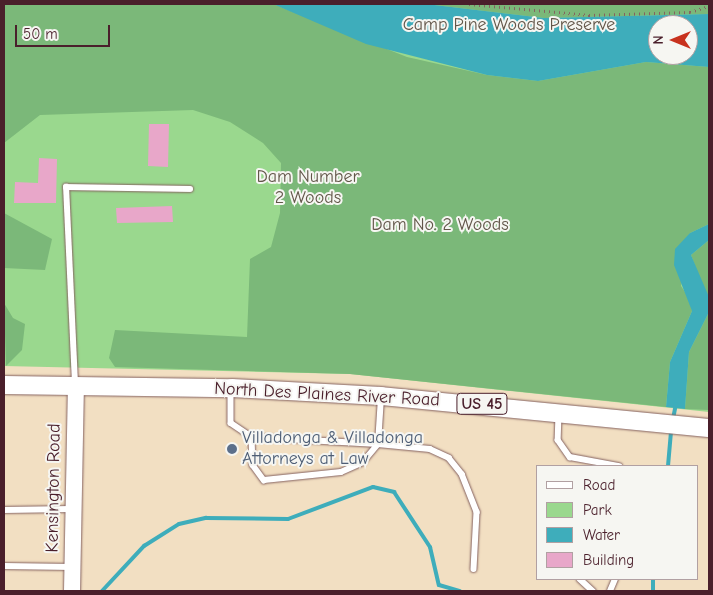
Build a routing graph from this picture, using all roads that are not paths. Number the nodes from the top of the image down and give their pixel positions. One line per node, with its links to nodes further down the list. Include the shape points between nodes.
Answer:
1 (190, 189): 3 (lane, via 66,187)
2 (4, 385): 3 (main road, North Des Plaines River Road / US 45)
3 (76, 386): 4 (main road, North Des Plaines River Road / US 45); 12 (main road, Kensington Road)
4 (232, 388): 5 (main road, North Des Plaines River Road / US 45); 8 (lane, via 231,423)
5 (381, 396): 6 (main road, North Des Plaines River Road / US 45); 9 (lane)
6 (559, 410): 7 (main road, North Des Plaines River Road / US 45); 10 (lane, via 558,440 570,457)
7 (702, 427)
8 (252, 437): 9 (lane); 9 (lane, via 252,465 264,480 340,472 363,462)
9 (378, 444): 16 (lane, via 430,449 449,458 462,474 477,512)
10 (583, 463): 11 (lane)
11 (607, 465)
12 (74, 509): 13 (lane); 15 (main road, Kensington Road)
13 (4, 510)
14 (4, 566): 15 (lane)
15 (73, 567): 18 (main road, Kensington Road)
16 (474, 569)
17 (581, 580): 19 (lane)
18 (72, 591)
19 (593, 591)

